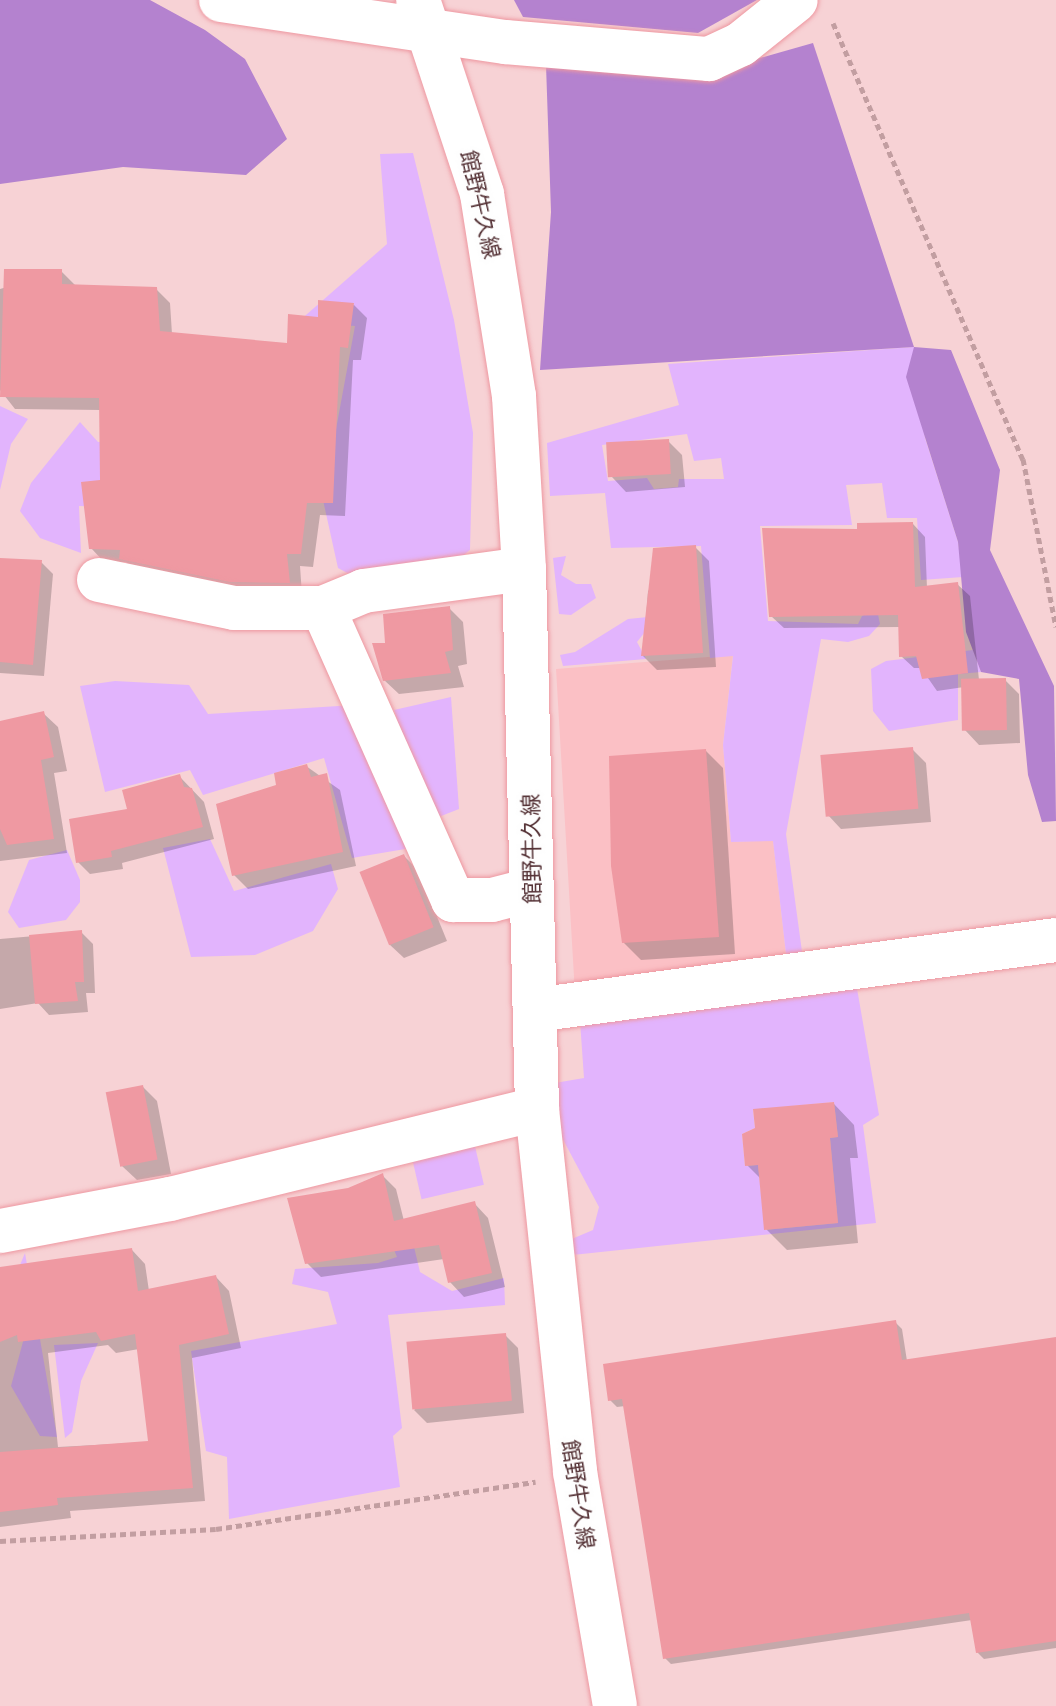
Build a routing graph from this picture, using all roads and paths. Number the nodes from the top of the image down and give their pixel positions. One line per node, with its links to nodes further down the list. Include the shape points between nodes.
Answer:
1 (221, 0): 3 (street)
2 (812, 7): 3 (street, via 709,59); 7 (path, via 1023,459)
3 (425, 16): 4 (street, 館野牛久線, via 482,194 501,289 514,396)
4 (524, 569): 6 (street, via 364,591); 8 (street, 館野牛久線)
5 (99, 580): 6 (street, via 234,608)
6 (323, 608): 8 (street, via 453,900 492,900)
7 (1056, 627)
8 (531, 890): 10 (street, 館野牛久線)
9 (1056, 940): 10 (street)
10 (535, 1010): 11 (street, 館野牛久線)
11 (537, 1109): 12 (street, via 170,1199); 13 (street, 館野牛久線)
12 (0, 1231)
13 (575, 1472): 14 (path, via 216,1529); 15 (street, 館野牛久線)
14 (0, 1541)
15 (615, 1706)

